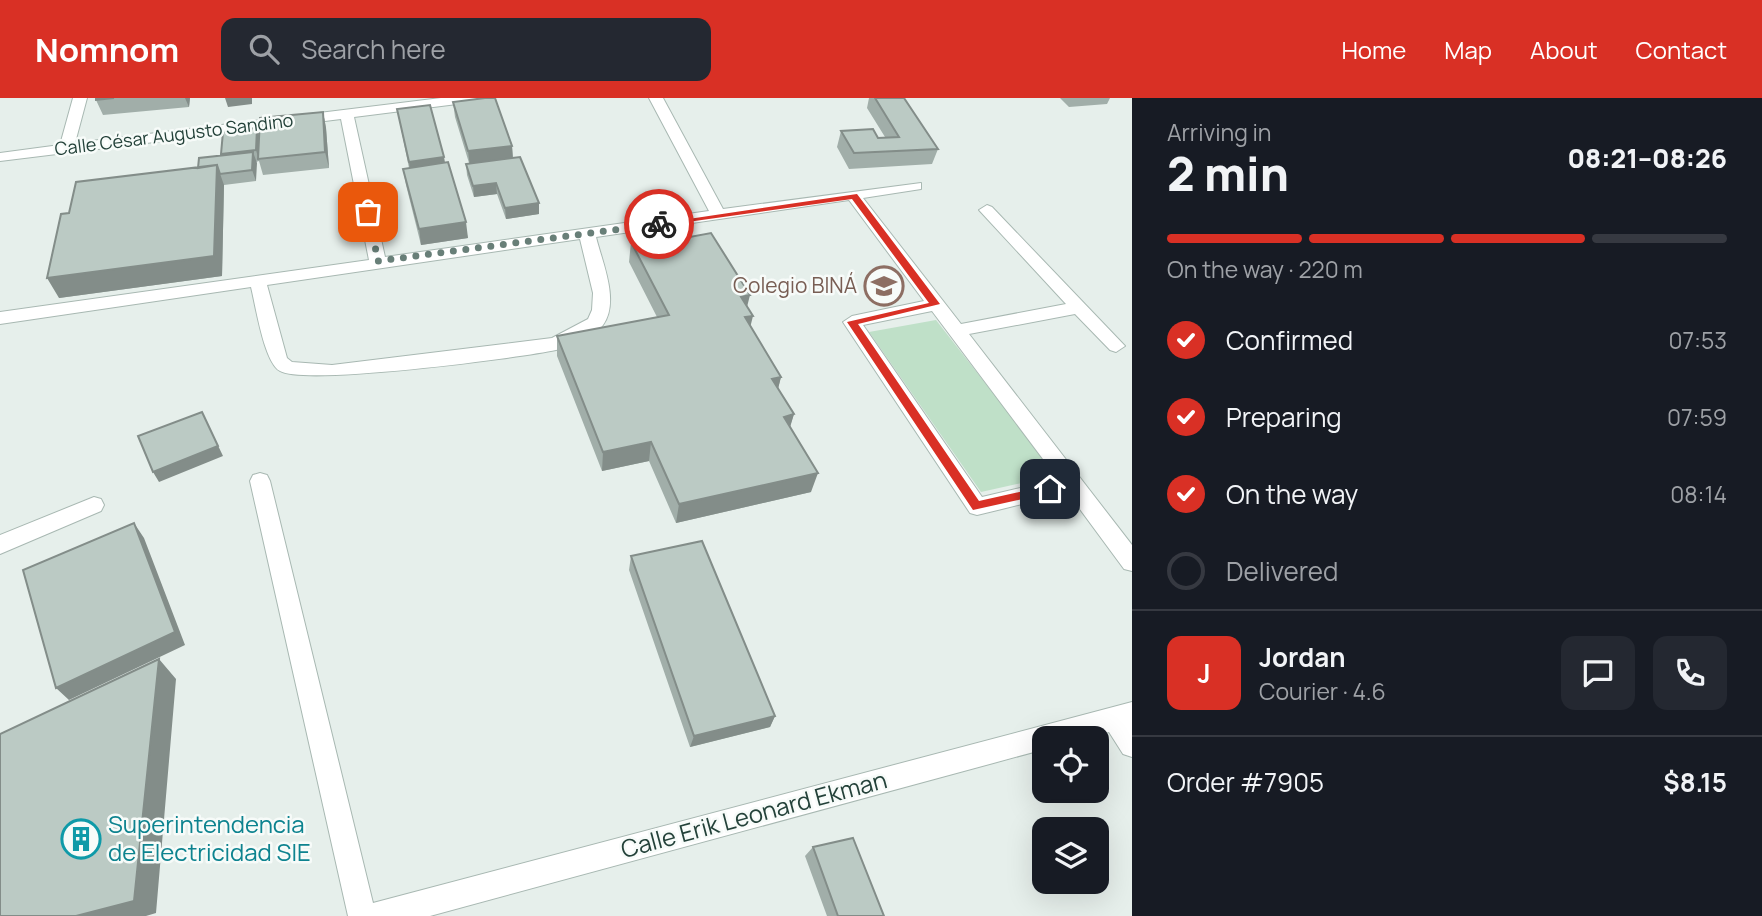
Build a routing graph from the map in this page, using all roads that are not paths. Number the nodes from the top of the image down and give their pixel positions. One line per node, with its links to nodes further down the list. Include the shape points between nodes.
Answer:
1 (80, 98): 5 (street)
2 (473, 98): 4 (street, Calle César Augusto Sandino)
3 (656, 98): 10 (street)
4 (347, 114): 5 (street, Calle César Augusto Sandino); 12 (street)
5 (65, 149): 6 (street, Calle César Augusto Sandino)
6 (0, 157)
7 (916, 186): 8 (street)
8 (854, 196): 10 (street); 14 (street)
9 (987, 210): 15 (street)
10 (719, 216): 11 (street)
11 (587, 234): 12 (street); 13 (street, via 601,310 595,323 556,344 332,371 288,368 279,361)
12 (378, 261): 13 (street)
13 (258, 281): 16 (street)
14 (936, 304): 17 (street); 20 (street, via 852,322 977,507)
15 (1081, 307): 17 (street); 18 (street)
16 (0, 318)
17 (956, 331): 20 (street)
18 (1116, 345)
19 (260, 481): 26 (street)
20 (1075, 483): 23 (street)
21 (94, 505): 22 (street)
22 (0, 545)
23 (1132, 562)
24 (1123, 716): 25 (street); 27 (street, Calle Erik Leonard Ekman)
25 (1132, 745)
26 (362, 916)
27 (377, 916)

